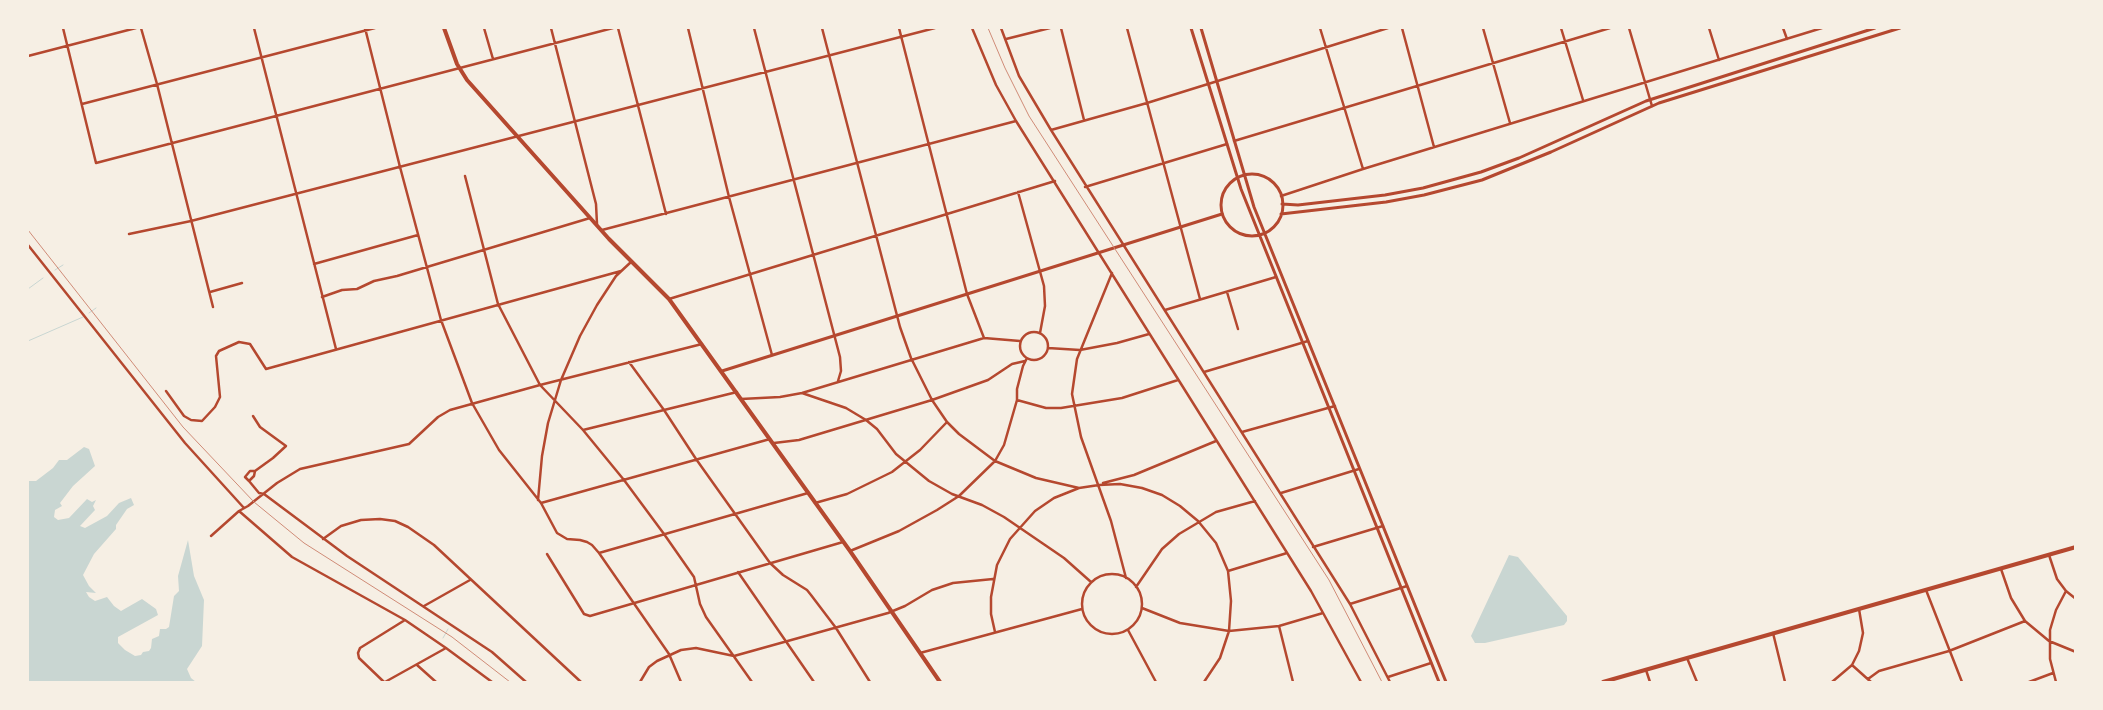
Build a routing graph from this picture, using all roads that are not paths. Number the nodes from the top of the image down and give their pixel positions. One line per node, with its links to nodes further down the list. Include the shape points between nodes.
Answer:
1 (63, 28): 41 (street)
2 (136, 28): 41 (street)
3 (141, 28): 53 (street)
4 (254, 28): 45 (street)
5 (375, 28): 35 (street)
6 (444, 28): 49 (main road)
7 (484, 28): 46 (street)
8 (551, 28): 40 (street)
9 (613, 28): 40 (street)
10 (618, 28): 62 (street)
11 (688, 28): 57 (street)
12 (754, 28): 50 (street)
13 (822, 28): 43 (street)
14 (899, 28): 36 (street)
15 (935, 28): 36 (street)
16 (972, 28): 68 (street, via 996,85)
17 (1001, 28): 37 (street)
18 (1050, 28): 37 (street)
19 (1062, 28): 66 (street)
20 (1127, 28): 60 (street)
21 (1191, 28): 54 (main road)
22 (1201, 28): 51 (main road)
23 (1320, 28): 42 (street)
24 (1388, 28): 42 (street)
25 (1402, 28): 55 (street)
26 (1483, 28): 48 (street)
27 (1561, 28): 39 (street)
28 (1610, 28): 39 (street)
29 (1628, 28): 52 (street)
30 (1709, 28): 47 (street)
31 (1783, 28): 38 (street)
32 (1822, 28): 38 (street)
33 (1875, 28): 59 (main road)
34 (1900, 28): 63 (main road)
35 (366, 29): 45 (street); 56 (street)
36 (901, 36): 43 (street); 74 (street)
37 (1006, 39): 70 (street, via 1020,76)
38 (1787, 39): 47 (street)
39 (1565, 41): 48 (street); 58 (street)
40 (555, 43): 46 (street); 67 (street)
41 (67, 46): 44 (street); 61 (street)
42 (1325, 48): 51 (street); 64 (street)
43 (829, 55): 50 (street); 77 (street)
44 (28, 56)
45 (262, 57): 53 (street); 65 (street)
46 (493, 59): 49 (street)
47 (1719, 60): 52 (street)
48 (1493, 62): 55 (street); 69 (street)
49 (459, 68): 56 (street); 71 (main road)
50 (766, 72): 57 (street); 84 (street)
51 (1218, 81): 54 (street); 72 (main road)
52 (1646, 82): 58 (street); 59 (street)
53 (158, 84): 61 (street); 73 (street)
54 (1209, 84): 60 (street); 75 (main road)
55 (1417, 85): 64 (street); 76 (street)
56 (380, 88): 65 (street); 79 (street)
57 (702, 88): 62 (street); 90 (street)
58 (1584, 100): 69 (street)
59 (1650, 100): 63 (street); 91 (main road, via 1519,158 1463,177 1385,195)
60 (1146, 103): 66 (street); 78 (street)
61 (82, 104): 73 (street, via 96,163)
62 (639, 105): 67 (street); 92 (street)
63 (1652, 106): 95 (main road, via 1482,180 1386,202)
64 (1344, 108): 72 (street); 80 (street)
65 (276, 116): 73 (street); 88 (street)
66 (1084, 120): 70 (street)
67 (575, 121): 71 (street); 98 (street, via 596,204)
68 (1016, 121): 74 (street); 85 (street)
69 (1510, 123): 76 (street)
70 (1051, 130): 86 (street)
71 (516, 136): 79 (street); 96 (main road)
72 (1234, 141): 81 (main road)
73 (172, 143): 97 (street)
74 (930, 144): 77 (street); 93 (street)
75 (1227, 144): 78 (street); 83 (main road)
76 (1434, 147): 80 (street)
77 (858, 163): 84 (street); 105 (street)
78 (1164, 164): 86 (street); 99 (street)
79 (400, 167): 88 (street); 103 (street)
80 (1363, 169): 89 (street)
81 (1244, 175): 83 (main road); 89 (main road, via 1264,177 1275,184); 101 (main road)
82 (465, 176): 108 (street)
83 (1237, 178): 94 (main road, via 1224,191); 104 (main road)
84 (794, 180): 90 (street); 109 (street)
85 (1055, 181): 87 (street); 110 (street)
86 (1086, 187): 107 (street)
87 (1018, 192): 93 (street); 115 (street)
88 (296, 194): 97 (street); 112 (street)
89 (1281, 196): 91 (main road)
90 (730, 197): 92 (street); 117 (street)
91 (1282, 204): 95 (main road)
92 (666, 214): 100 (street)
93 (947, 214): 105 (street); 122 (street)
94 (1222, 214): 99 (main road); 104 (main road, via 1236,231)
95 (1281, 214): 101 (main road)
96 (590, 218): 98 (main road); 108 (street)
97 (191, 221): 102 (street); 120 (street)
98 (597, 226): 100 (main road)
99 (1181, 226): 107 (main road); 124 (street)
100 (601, 230): 111 (main road)
101 (1265, 232): 104 (main road); 127 (main road)
102 (129, 234)
103 (418, 234): 112 (street); 113 (street)
104 (1259, 234): 118 (main road)
105 (875, 235): 109 (street); 131 (street)
106 (28, 245): 193 (street, via 185,443)
107 (1122, 246): 110 (main road); 130 (street)
108 (484, 250): 113 (street); 126 (street)
109 (814, 254): 117 (street); 136 (street)
110 (1099, 254): 115 (main road); 116 (street)
111 (631, 262): 114 (street); 125 (main road)
112 (314, 264): 123 (street)
113 (426, 267): 123 (street); 132 (street)
114 (621, 271): 126 (street); 151 (street, via 580,336)
115 (1041, 272): 122 (main road); 134 (street, via 1045,301)
116 (1112, 273): 135 (street); 144 (street)
117 (750, 275): 125 (street); 145 (street)
118 (1276, 277): 121 (street); 129 (main road)
119 (242, 283): 120 (street)
120 (209, 292): 128 (street)
121 (1227, 292): 124 (street); 133 (street)
122 (966, 294): 131 (main road); 137 (street)
123 (322, 297): 143 (street)
124 (1200, 299): 130 (street)
125 (669, 300): 141 (main road)
126 (498, 304): 132 (street); 154 (street)
127 (1294, 306): 129 (main road); 139 (main road)
128 (213, 307)
129 (1288, 308): 140 (main road)
130 (1165, 310): 150 (street)
131 (897, 316): 136 (main road); 146 (street)
132 (441, 320): 143 (street); 162 (street)
133 (1238, 329)
134 (1040, 333): 138 (street, via 1031,332); 142 (street)
135 (1149, 334): 144 (street); 152 (street)
136 (834, 335): 145 (main road); 153 (street, via 841,364)
137 (984, 338): 138 (street); 146 (street)
138 (1020, 341): 147 (street, via 1020,351)
139 (1308, 341): 140 (street); 164 (main road)
140 (1302, 343): 150 (street); 165 (main road)
141 (702, 344): 148 (street); 149 (main road)
142 (1048, 348): 144 (street); 147 (street, via 1040,358)
143 (336, 349): 155 (street, via 266,369 250,344 239,342 219,351 216,359 220,397 202,421 184,416)
144 (1080, 350): 163 (street, via 1073,378)
145 (772, 355): 149 (main road)
146 (911, 358): 153 (street); 160 (street)
147 (1026, 360): 160 (street, via 1012,364 988,380); 161 (street)
148 (629, 362): 151 (street); 166 (street)
149 (722, 371): 156 (main road)
150 (1204, 372): 171 (street)
151 (561, 380): 154 (street); 158 (street)
152 (1178, 380): 163 (street, via 1122,398); 173 (street)
153 (838, 381): 157 (street)
154 (540, 385): 158 (street); 162 (street)
155 (166, 391)
156 (737, 392): 159 (main road); 166 (street)
157 (802, 393): 159 (street); 168 (street, via 846,408)
158 (554, 399): 170 (street); 189 (street, via 542,456)
159 (741, 399): 172 (main road)
160 (932, 400): 168 (street); 169 (street)
161 (1017, 400): 163 (street, via 1046,408); 176 (street, via 1004,445)
162 (472, 403): 187 (street, via 438,417 409,444 300,469); 189 (street, via 499,450)
163 (1073, 406): 183 (street)
164 (1334, 406): 165 (street); 178 (main road)
165 (1328, 408): 171 (street); 180 (main road)
166 (664, 410): 170 (street); 175 (street)
167 (253, 416): 179 (street, via 260,427 286,446)
168 (866, 420): 174 (street, via 799,440); 177 (street)
169 (947, 422): 176 (street); 177 (street)
170 (583, 430): 181 (street)
171 (1242, 432): 186 (street)
172 (770, 439): 174 (main road); 175 (street)
173 (1216, 441): 183 (street, via 1134,475); 190 (street)
174 (773, 443): 185 (main road)
175 (696, 459): 181 (street); 195 (street)
176 (995, 461): 184 (street, via 1036,478); 188 (street)
177 (906, 462): 188 (street, via 928,481); 191 (street, via 863,488)
178 (1359, 469): 180 (street); 197 (main road)
179 (255, 471): 182 (street); 182 (street, via 250,471 245,477)
180 (1354, 471): 186 (street); 199 (main road)
181 (624, 480): 192 (street); 200 (street)
182 (249, 481): 187 (street, via 259,493)
183 (1099, 485): 184 (street); 196 (street, via 1120,484 1162,495); 215 (street)
184 (1079, 488): 198 (street, via 1047,503)
185 (808, 493): 191 (main road); 195 (street)
186 (1281, 493): 204 (street)
187 (264, 494): 193 (street); 202 (street)
188 (959, 496): 198 (street); 206 (street, via 899,531)
189 (538, 500): 192 (street)
190 (1255, 501): 196 (street, via 1229,507); 207 (street)
191 (815, 503): 203 (main road)
192 (541, 504): 209 (street, via 557,533 567,539 587,542)
193 (244, 508): 194 (street)
194 (239, 511): 201 (street); 234 (street, via 292,557)
195 (734, 513): 200 (street); 211 (street)
196 (1198, 521): 213 (street, via 1216,543); 221 (street, via 1162,549)
197 (1383, 526): 199 (street); 220 (main road)
198 (1020, 527): 217 (street, via 1003,552); 218 (street)
199 (1376, 528): 204 (street); 222 (main road)
200 (664, 534): 209 (street); 219 (street)
201 (211, 536)
202 (323, 539): 216 (street, via 341,526 361,520 395,521 422,535); 228 (street)
203 (843, 542): 206 (main road); 211 (street)
204 (1313, 547): 227 (street)
205 (2076, 547): 210 (main road)
206 (850, 551): 232 (main road)
207 (1287, 553): 213 (street); 233 (street)
208 (547, 554): 226 (street, via 584,614 590,616)
209 (600, 554): 226 (street)
210 (2049, 555): 212 (main road); 224 (street, via 2057,579)
211 (770, 563): 214 (street); 237 (street, via 807,590)
212 (2001, 569): 223 (main road); 235 (street, via 2011,598)
213 (1228, 571): 239 (street, via 1231,600)
214 (738, 572): 219 (street); 243 (street)
215 (1126, 578): 218 (street, via 1109,574); 221 (street)
216 (470, 580): 228 (street); 262 (street)
217 (993, 580): 232 (street, via 943,586); 240 (street, via 991,614)
218 (1091, 582): 229 (street, via 1083,593)
219 (696, 584): 226 (street); 249 (street, via 706,617)
220 (1407, 586): 222 (street); 275 (main road)
221 (1136, 587): 230 (street)
222 (1400, 588): 227 (street); 251 (main road)
223 (1926, 590): 231 (main road); 245 (street)
224 (2066, 591): 225 (street); 242 (street, via 2056,610)
225 (2076, 598)
226 (634, 602): 248 (street)
227 (1350, 604): 256 (street)
228 (424, 606): 261 (street, via 492,652)
229 (1082, 608): 238 (street, via 1086,621 1099,632 1114,635); 240 (street)
230 (1142, 608): 238 (street, via 1138,619); 239 (street, via 1180,623)
231 (1859, 609): 241 (main road); 253 (street, via 1863,634)
232 (892, 612): 237 (street); 247 (main road)
233 (1323, 613): 236 (street); 272 (street)
234 (405, 620): 244 (street); 258 (street, via 360,648 358,653 359,658)
235 (2025, 621): 242 (street); 245 (street)
236 (1279, 626): 239 (street); 271 (street)
237 (836, 628): 243 (street); 267 (street)
238 (1128, 630): 269 (street)
239 (1229, 631): 270 (street, via 1220,658)
240 (994, 632): 247 (street)
241 (1773, 633): 250 (main road); 279 (street)
242 (2049, 640): 246 (street); 255 (street)
243 (785, 642): 249 (street); 266 (street)
244 (446, 648): 252 (street); 260 (street)
245 (1949, 651): 257 (street, via 1879,671); 282 (street)
246 (2076, 652)
247 (920, 653): 268 (main road)
248 (669, 654): 249 (street, via 696,648); 263 (street, via 649,667); 264 (street)
249 (734, 656): 265 (street)
250 (1687, 658): 254 (main road); 278 (street)
251 (1431, 663): 256 (street); 274 (main road)
252 (417, 664): 258 (street); 259 (street)
253 (1852, 664): 257 (street); 280 (street)
254 (1646, 670): 276 (main road); 277 (street)
255 (2053, 673): 283 (street); 284 (street)
256 (1388, 677): 273 (street)
257 (1868, 679): 281 (street)
258 (385, 682)
259 (436, 682)
260 (492, 682)
261 (526, 682)
262 (581, 682)
263 (640, 682)
264 (681, 682)
265 (752, 682)
266 (814, 682)
267 (870, 682)
268 (940, 682)
269 (1156, 682)
270 (1204, 682)
271 (1293, 682)
272 (1361, 682)
273 (1390, 682)
274 (1439, 682)
275 (1446, 682)
276 (1603, 682)
277 (1650, 682)
278 (1698, 682)
279 (1785, 682)
280 (1832, 682)
281 (1871, 682)
282 (1962, 682)
283 (2029, 682)
284 (2056, 682)

